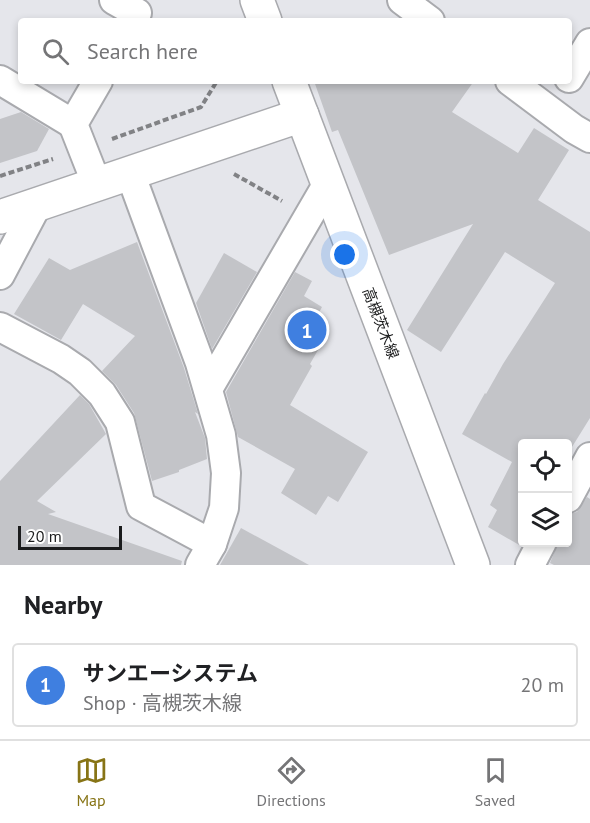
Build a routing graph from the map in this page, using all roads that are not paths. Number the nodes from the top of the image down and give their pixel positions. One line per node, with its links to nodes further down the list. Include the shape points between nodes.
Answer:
1 (257, 0): 2 (main road)
2 (265, 18)
3 (590, 44): 4 (street)
4 (572, 73)
5 (0, 80): 12 (street)
6 (96, 84): 12 (street)
7 (290, 84): 11 (main road, 高槻茨木線)
8 (514, 84): 10 (street)
9 (565, 84): 10 (street)
10 (549, 110): 13 (street)
11 (302, 115): 14 (main road); 15 (main road, 高槻茨木線)
12 (73, 124): 16 (street)
13 (590, 138)
14 (130, 173): 16 (main road); 21 (street)
15 (328, 183): 21 (street); 26 (main road, 高槻茨木線)
16 (97, 185): 17 (main road)
17 (37, 205): 18 (main road); 19 (street)
18 (0, 217)
19 (0, 275)
20 (0, 327): 25 (street, via 61,359 102,394 120,422 141,506)
21 (208, 389): 25 (street, via 221,435 226,473 224,508)
22 (590, 458): 23 (street)
23 (570, 493)
24 (540, 547): 27 (street)
25 (206, 555)
26 (473, 565)
27 (530, 565)

